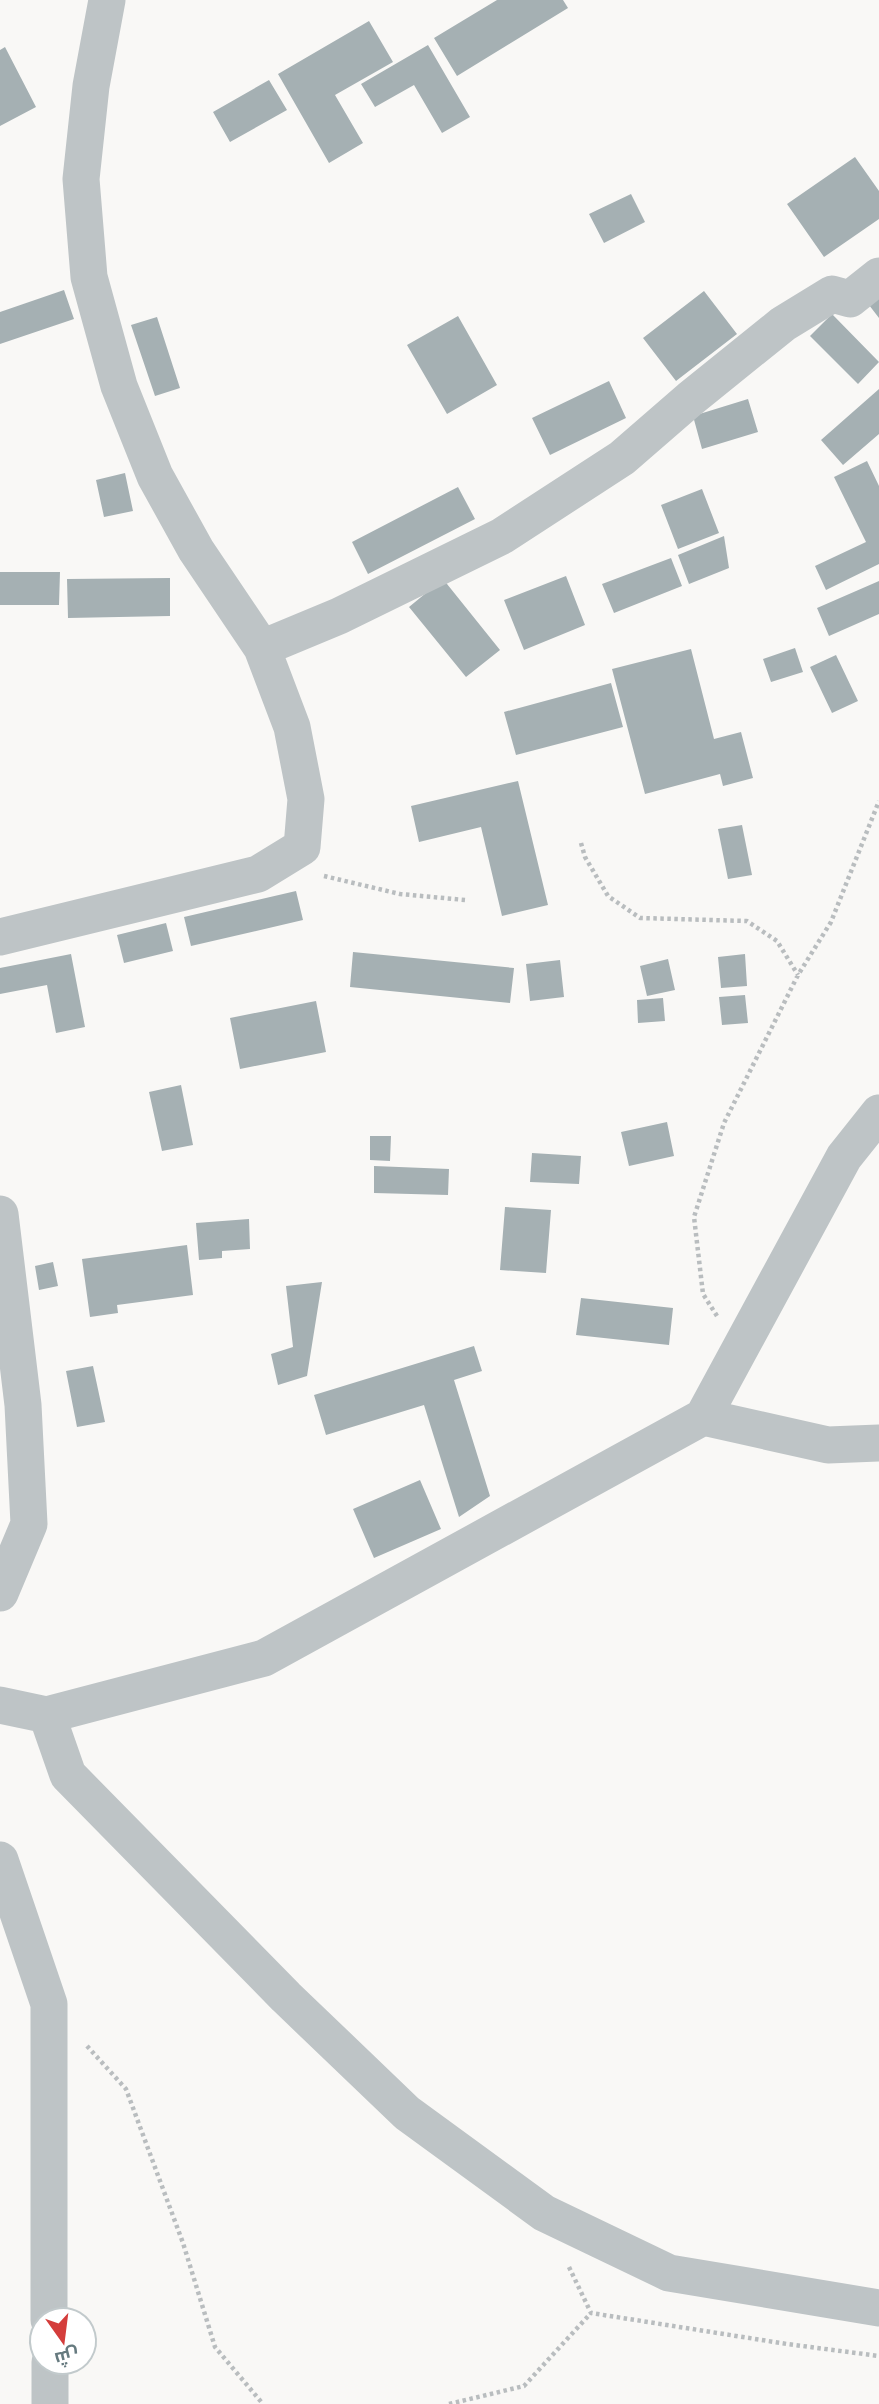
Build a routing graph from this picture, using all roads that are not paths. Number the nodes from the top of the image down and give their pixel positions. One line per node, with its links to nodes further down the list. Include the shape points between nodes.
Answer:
1 (107, 0): 3 (street, via 81,179 89,277 118,386 155,476)
2 (879, 276): 3 (street, via 850,299 832,294 783,324 622,458 502,536)
3 (262, 649): 4 (street, via 292,727 306,799 302,847 258,874)
4 (0, 937)
5 (879, 1113): 7 (street, via 844,1157)
6 (0, 1214): 9 (street, via 23,1405 29,1524)
7 (703, 1417): 8 (street, via 828,1445); 11 (street, via 264,1658)
8 (879, 1443)
9 (0, 1593)
10 (0, 1705): 11 (street)
11 (47, 1715): 14 (street, via 68,1775 286,1997 407,2113 544,2213 669,2273)
12 (0, 1860): 13 (street, via 49,2004)
13 (49, 2306)
14 (879, 2308)
15 (50, 2376): 16 (street)
16 (50, 2404)

